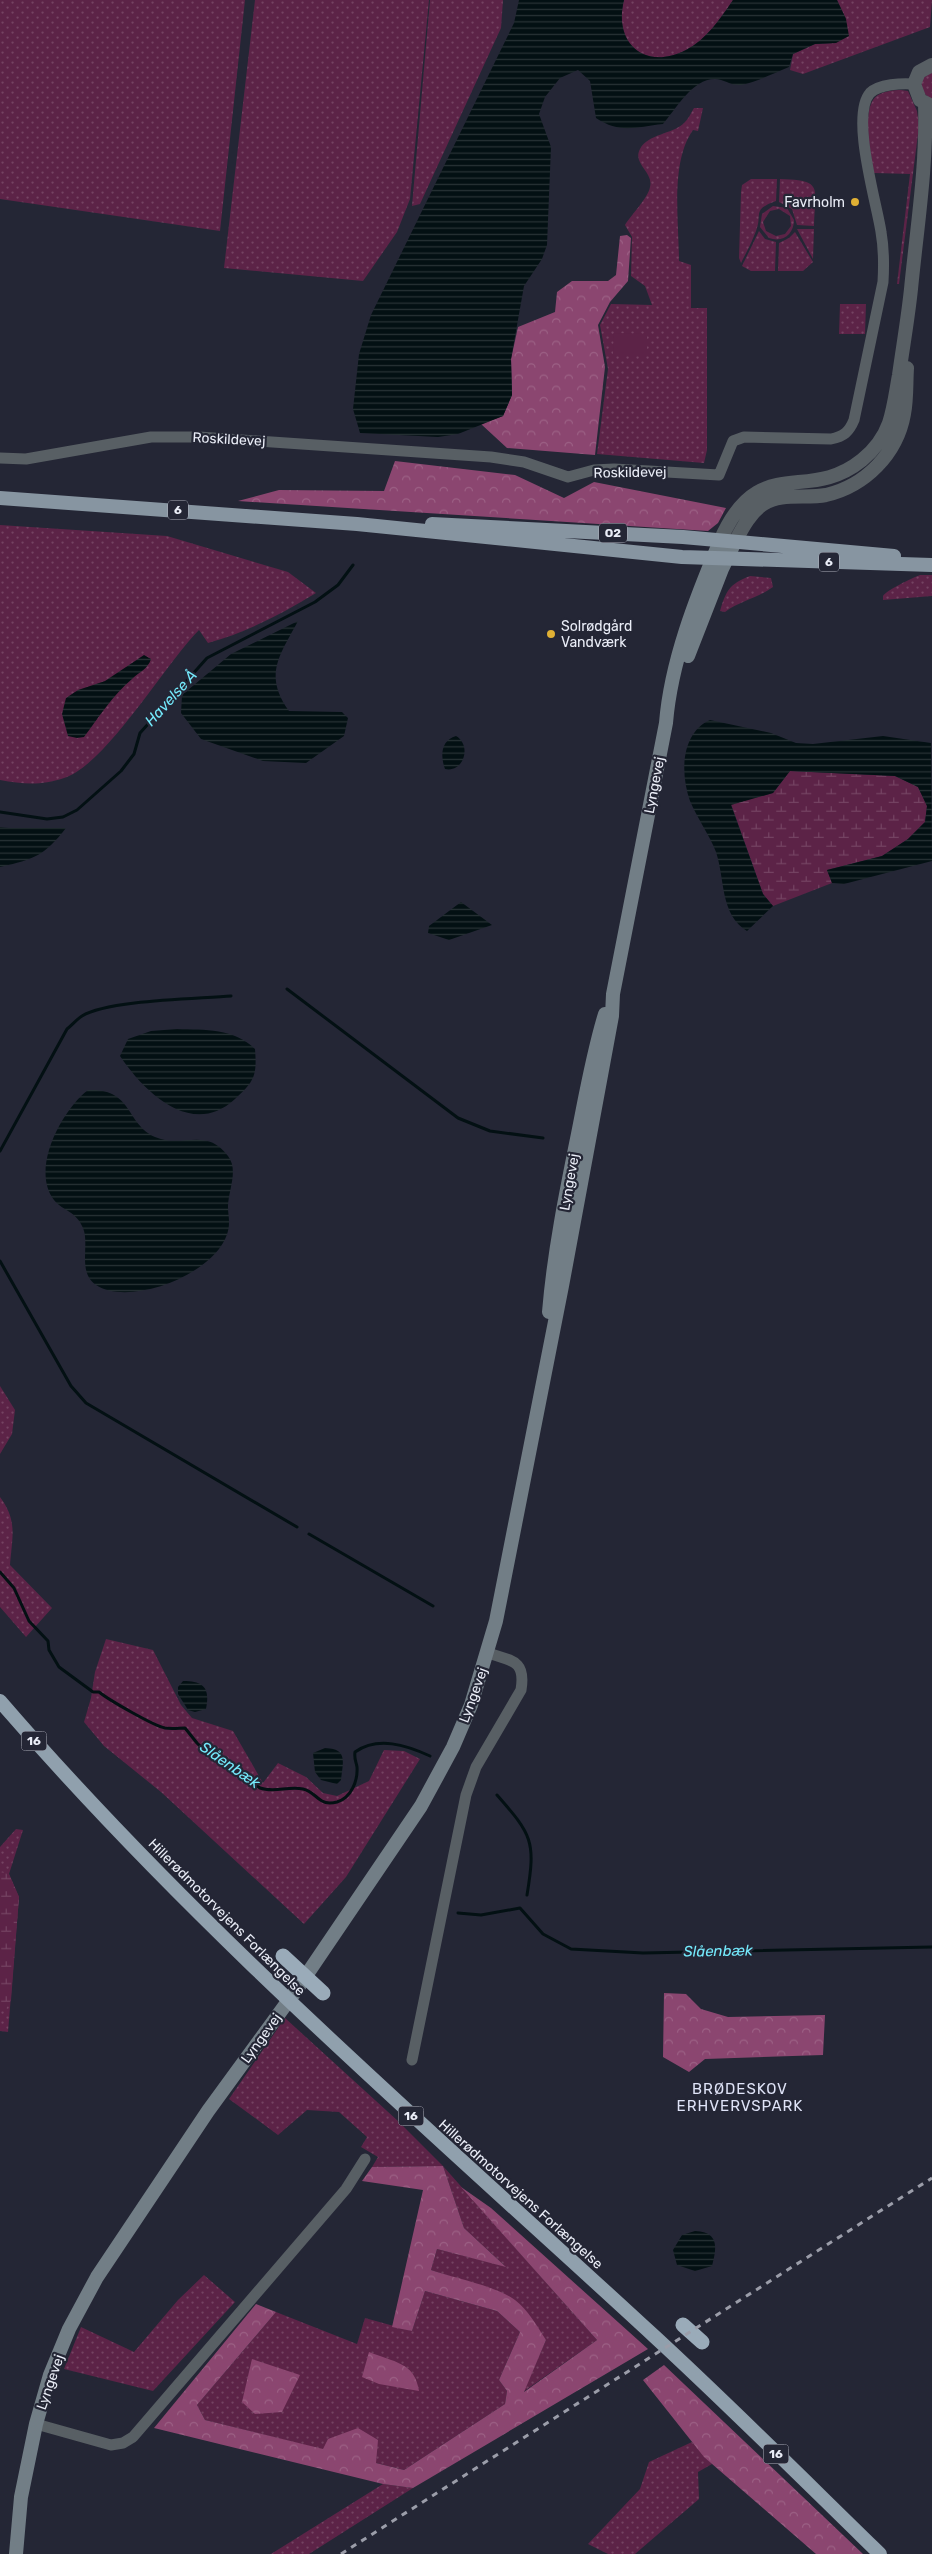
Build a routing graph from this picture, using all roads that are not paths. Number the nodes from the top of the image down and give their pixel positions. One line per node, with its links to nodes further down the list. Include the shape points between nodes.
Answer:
1 (932, 63): 2 (street, via 919,72)
2 (914, 84): 3 (street, via 917,96); 6 (street, Roskildevej, via 874,90 865,106 866,163 881,231 883,282 854,420 849,431 841,437 744,437 733,441 719,475 614,469 568,477 524,462 491,458 199,437 151,437 26,459)
3 (929, 105): 5 (street)
4 (932, 141): 5 (street)
5 (924, 177): 9 (street, via 908,317 904,414 898,436 884,459 869,474 849,486 825,495 782,497 761,505)
6 (0, 458)
7 (0, 498): 8 (main road, 6)
8 (357, 524): 9 (main road, O2, via 506,527); 9 (main road, 6, via 596,550)
9 (724, 550): 10 (main road, via 859,553); 11 (main road, 6); 12 (main road, Lyngevej, via 685,634 668,702 613,994 612,1016 585,1166)
10 (932, 560)
11 (932, 565)
12 (488, 1653): 16 (street, Lyngevej, via 515,1662 521,1668 521,1690 476,1768 466,1795); 20 (main road, Lyngevej, via 453,1747 421,1806 101,2269 50,2375)
13 (0, 1701): 22 (highway, Hillerødmotorvejens Forlængelse / 16, via 68,1780 263,1977 654,2336)
14 (284, 1956): 15 (highway)
15 (323, 1993)
16 (412, 2060)
17 (365, 2159): 20 (street, Lyngevej, via 346,2189 132,2437 111,2445)
18 (683, 2325): 19 (highway)
19 (702, 2342)
20 (36, 2424): 21 (main road, Lyngevej, via 21,2497)
21 (16, 2554)
22 (880, 2554)

